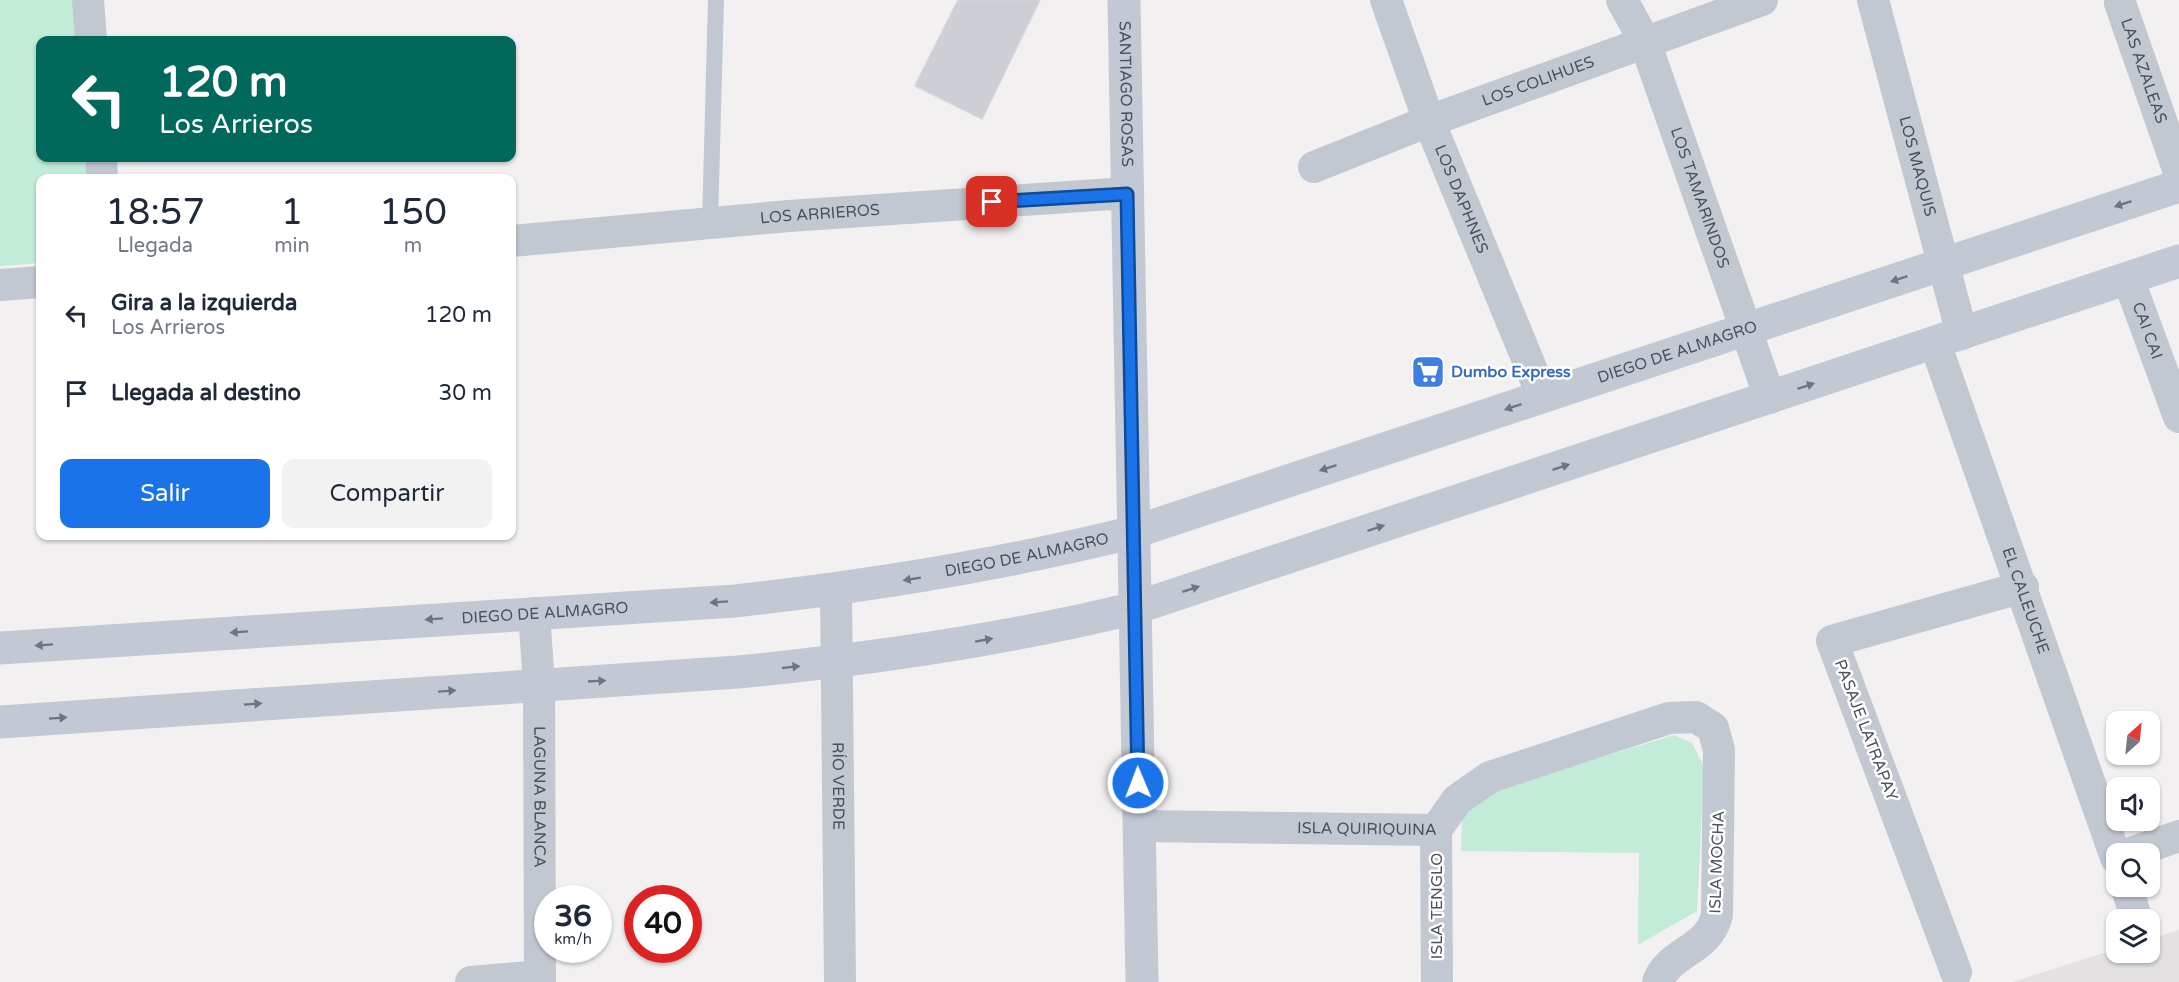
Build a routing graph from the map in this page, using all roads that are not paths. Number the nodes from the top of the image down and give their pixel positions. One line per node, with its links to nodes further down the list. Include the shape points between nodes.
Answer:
1 (88, 0): 9 (street)
2 (716, 0): 16 (lane)
3 (1124, 0): 15 (main road, SANTIAGO ROSAS)
4 (1386, 0): 11 (street, LOS DAPHNES)
5 (1622, 0): 10 (street, LOS TAMARINDOS)
6 (1762, 0): 10 (street, LOS COLIHUES)
7 (1873, 0): 19 (street, LOS MAQUIS)
8 (2120, 3): 13 (street, LAS AZALEAS)
9 (92, 36)
10 (1645, 42): 11 (street, LOS COLIHUES); 23 (street, LOS TAMARINDOS)
11 (1429, 122): 12 (street, LOS COLIHUES); 25 (street, LOS DAPHNES)
12 (1314, 167)
13 (2179, 172)
14 (2179, 186): 19 (main road, DIEGO DE ALMAGRO, one-way to 19)
15 (1127, 194): 16 (street, LOS ARRIEROS); 28 (main road, SANTIAGO ROSAS)
16 (710, 223): 17 (street, LOS ARRIEROS)
17 (516, 241)
18 (2179, 261): 20 (main road)
19 (1945, 264): 23 (main road, DIEGO DE ALMAGRO, one-way to 23); 24 (street, LOS MAQUIS)
20 (2128, 278): 24 (main road); 27 (street, CAI CAI)
21 (36, 282): 22 (street)
22 (0, 285)
23 (1748, 329): 25 (main road, DIEGO DE ALMAGRO); 26 (street, LOS TAMARINDOS)
24 (1948, 338): 26 (main road, one-way to 24); 29 (street, EL CALEUCHE)
25 (1543, 397): 28 (main road, DIEGO DE ALMAGRO, one-way to 28)
26 (1770, 398): 31 (main road, one-way to 26)
27 (2179, 417)
28 (1134, 532): 30 (main road, DIEGO DE ALMAGRO, one-way to 30, via 1028,557); 31 (main road, SANTIAGO ROSAS)
29 (2023, 587): 41 (street, EL CALEUCHE); 43 (street, PASAJE LATRAPAY, via 1832,641)
30 (836, 590): 32 (main road, DIEGO DE ALMAGRO, one-way to 32, via 735,601); 34 (street, RÍO VERDE)
31 (1135, 608): 34 (main road, one-way to 31, via 1042,630); 38 (main road, SANTIAGO ROSAS)
32 (534, 613): 33 (main road, DIEGO DE ALMAGRO, one-way to 33); 35 (street, LAGUNA BLANCA)
33 (0, 648)
34 (839, 662): 35 (main road, one-way to 34); 46 (street, RÍO VERDE)
35 (538, 684): 36 (main road, one-way to 35); 44 (street, LAGUNA BLANCA)
36 (0, 722)
37 (1706, 722): 39 (street, ISLA QUIRIQUINA, via 1684,716 1669,718 1490,777 1457,800); 49 (street, ISLA MOCHA, via 1717,738 1719,759 1717,915 1710,934 1668,964)
38 (1139, 825): 39 (street, ISLA QUIRIQUINA); 47 (main road, SANTIAGO ROSAS)
39 (1436, 830): 48 (street, ISLA TENGLO)
40 (2179, 836): 42 (street)
41 (2111, 843)
42 (2159, 843)
43 (1956, 972)
44 (540, 979): 45 (street)
45 (471, 982)
46 (840, 982)
47 (1142, 982)
48 (1437, 982)
49 (1658, 982)

